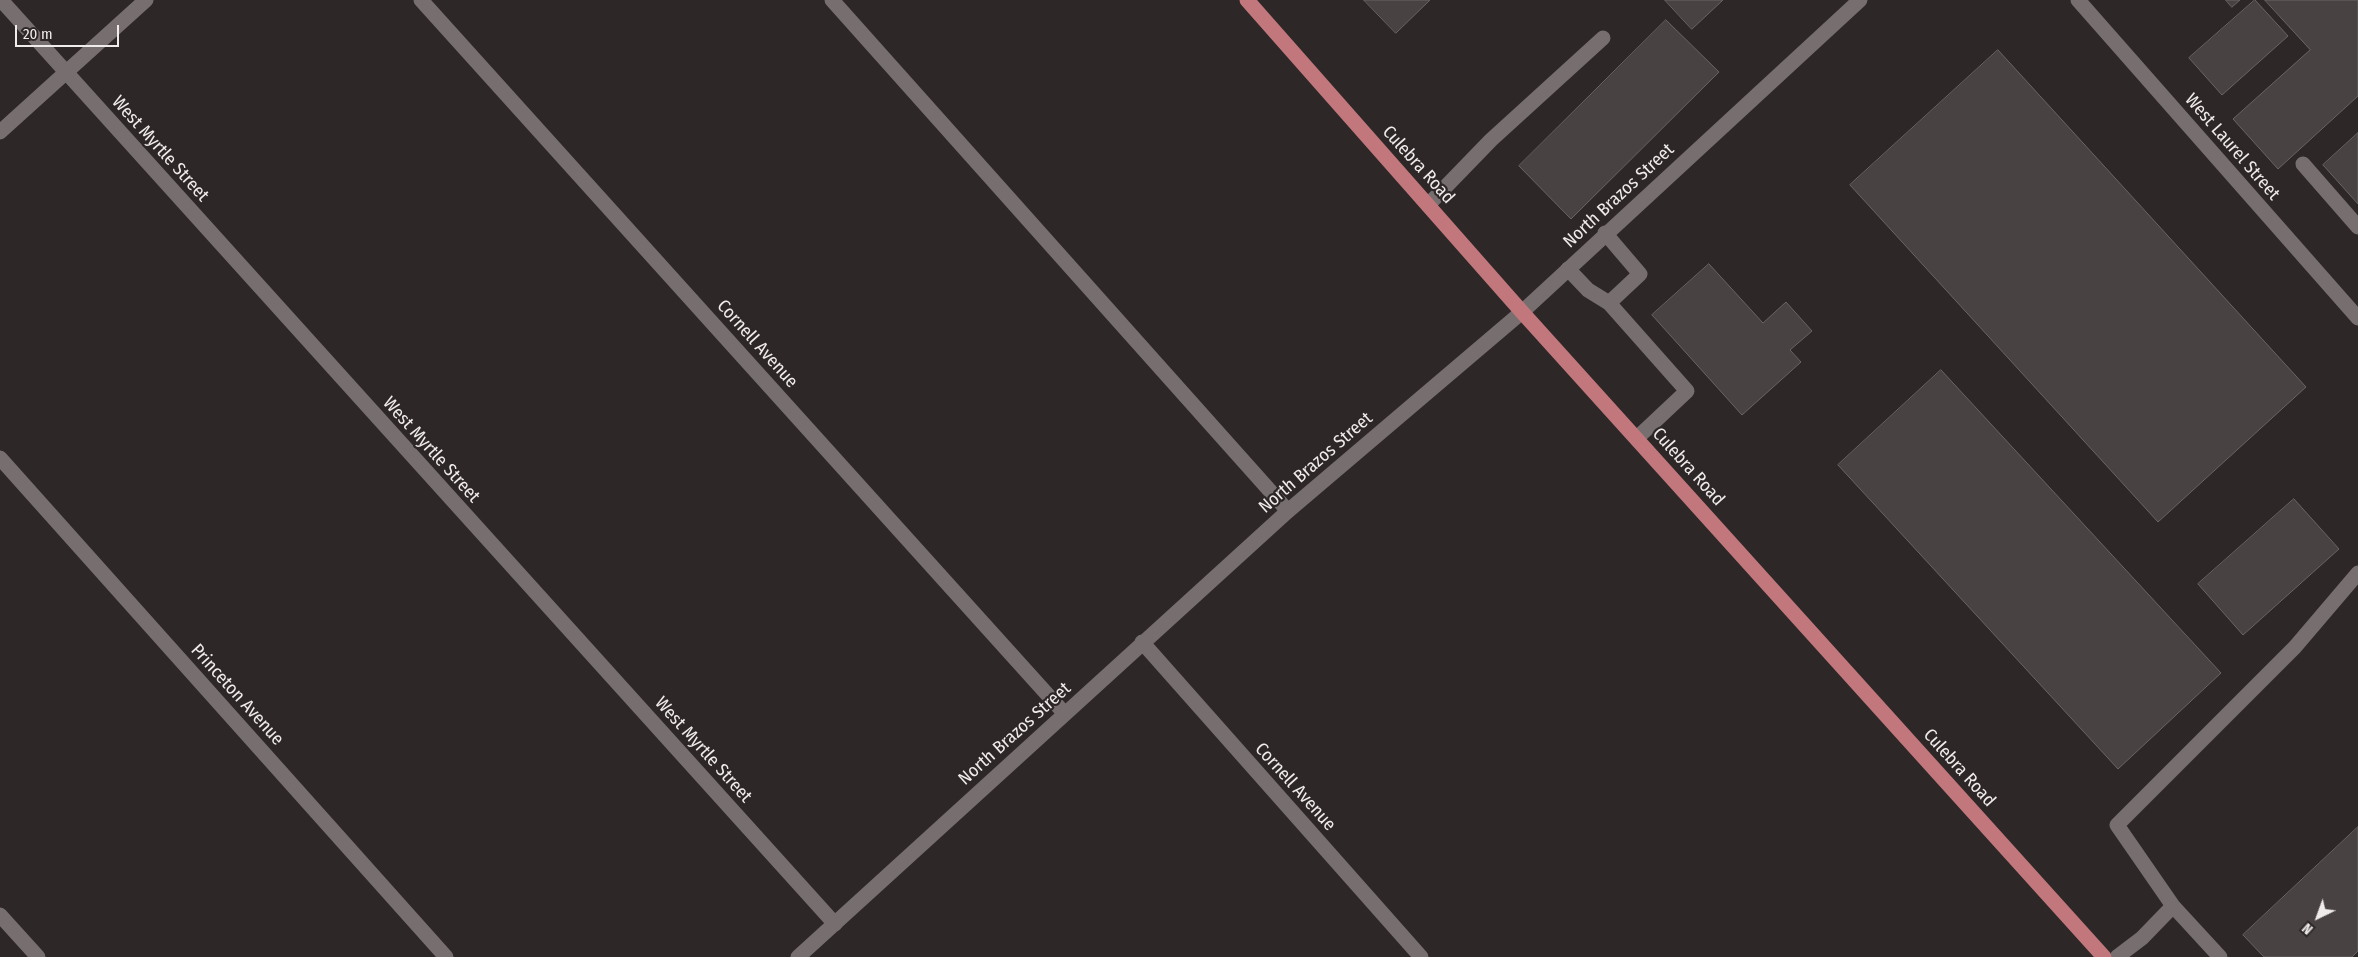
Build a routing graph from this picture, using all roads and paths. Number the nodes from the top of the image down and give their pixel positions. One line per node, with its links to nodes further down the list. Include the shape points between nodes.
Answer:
1 (2, 0): 9 (street, West Myrtle Street)
2 (146, 0): 9 (street)
3 (421, 0): 24 (street, Cornell Avenue)
4 (832, 0): 21 (street)
5 (1246, 0): 12 (main road, Culebra Road)
6 (1860, 0): 14 (street, North Brazos Street)
7 (2078, 0): 18 (street, West Laurel Street)
8 (1603, 38): 12 (street, via 1491,140)
9 (66, 72): 10 (street); 27 (street, West Myrtle Street)
10 (0, 132)
11 (2302, 164): 13 (street)
12 (1428, 205): 17 (main road, Culebra Road)
13 (2358, 227)
14 (1605, 233): 15 (street, North Brazos Street); 16 (street, via 1640,274)
15 (1568, 269): 16 (street, via 1588,290); 17 (street, North Brazos Street)
16 (1609, 303): 19 (street, via 1687,391)
17 (1522, 312): 19 (main road, Culebra Road); 21 (street, North Brazos Street)
18 (2358, 318)
19 (1637, 438): 32 (main road, Culebra Road)
20 (0, 458): 29 (street, Princeton Avenue)
21 (1288, 511): 23 (street, North Brazos Street)
22 (2358, 574): 25 (street, via 2295,647 2117,824)
23 (1142, 642): 24 (street, North Brazos Street); 31 (street, Cornell Avenue)
24 (1065, 714): 27 (street, North Brazos Street)
25 (2173, 906): 33 (street, via 2142,938); 34 (street)
26 (0, 914): 28 (street)
27 (835, 924): 30 (street, North Brazos Street)
28 (38, 957)
29 (446, 957)
30 (798, 957)
31 (1421, 957)
32 (2104, 957)
33 (2117, 957)
34 (2220, 957)

